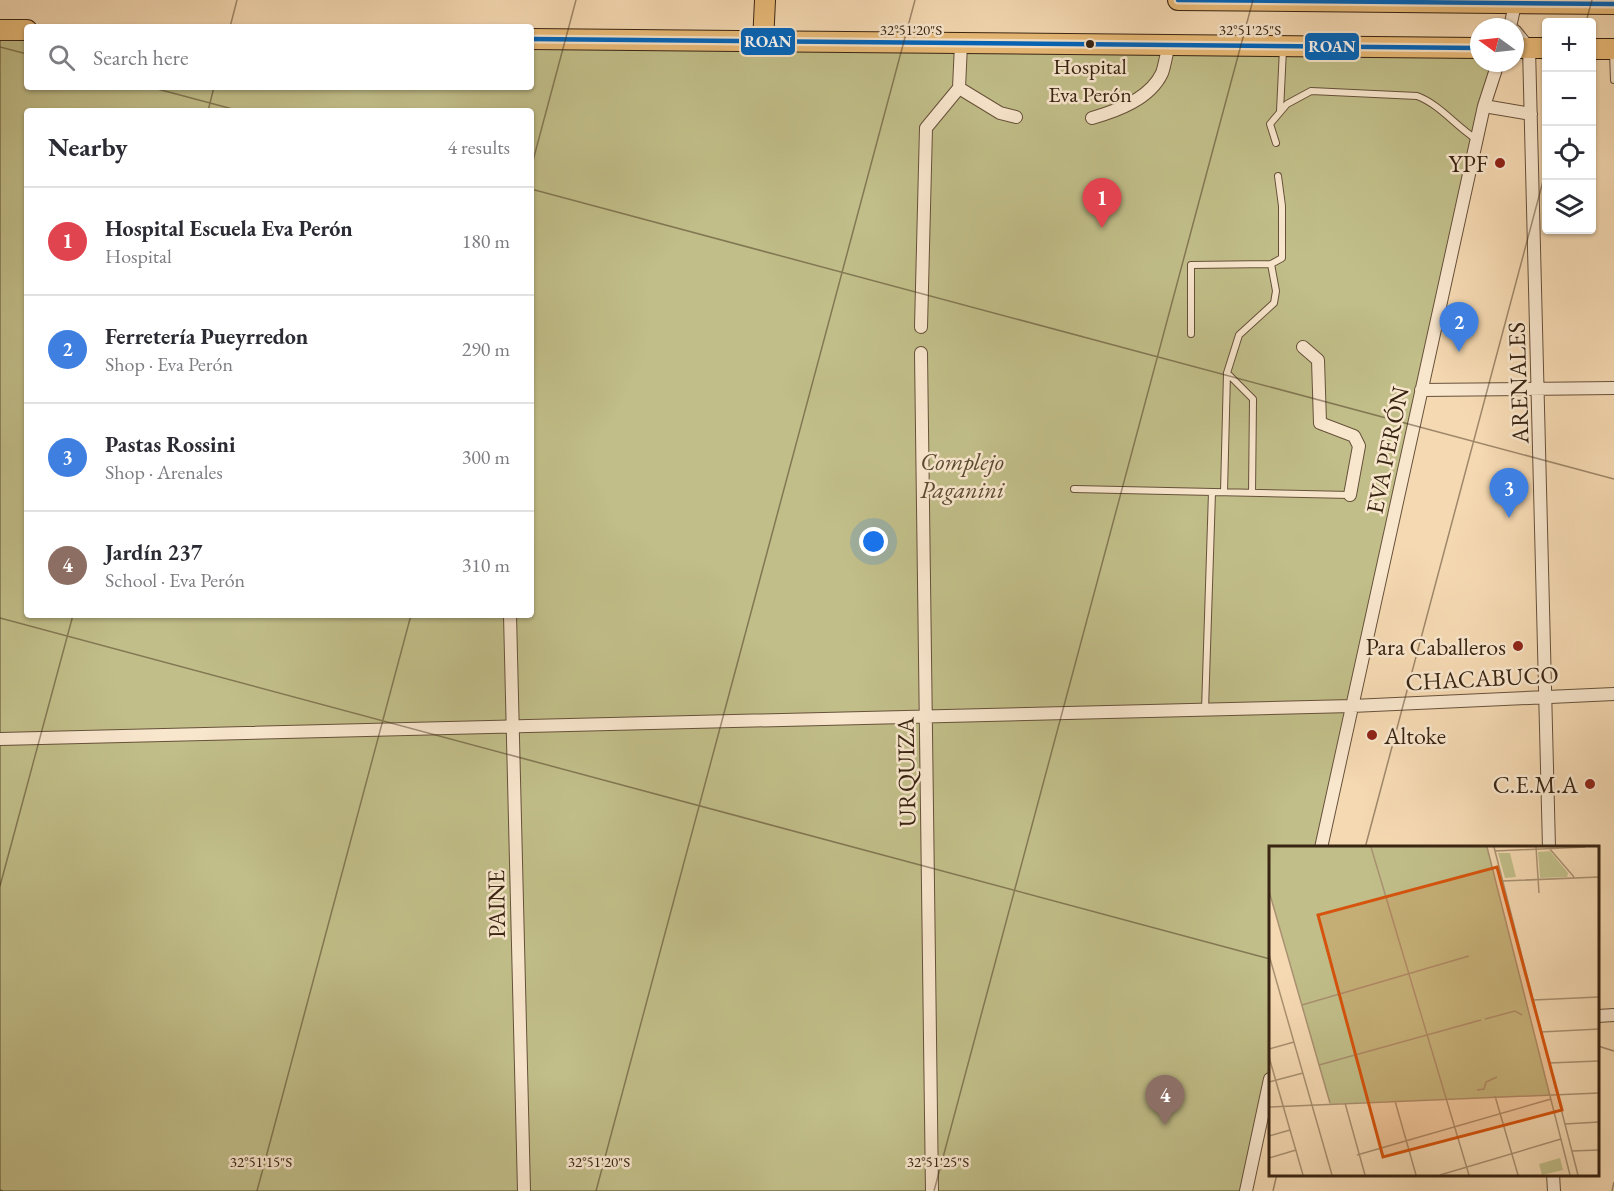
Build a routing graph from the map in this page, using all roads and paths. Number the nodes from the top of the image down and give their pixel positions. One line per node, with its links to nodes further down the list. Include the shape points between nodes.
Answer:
1 (765, 0): 10 (main road)
2 (1178, 0): 3 (main road)
3 (1305, 0): 4 (main road)
4 (1516, 1): 5 (main road); 6 (street)
5 (1614, 4)
6 (1513, 18)
7 (0, 30): 8 (main road)
8 (24, 30)
9 (534, 39): 10 (main road)
10 (763, 43): 11 (main road)
11 (961, 44): 12 (main road); 20 (street)
12 (1169, 46): 13 (main road); 25 (street, via 1161,75 1143,96 1119,110)
13 (1283, 46): 14 (main road); 22 (lane)
14 (1470, 48)
15 (1530, 48): 23 (street, ARENALES)
16 (1596, 49): 17 (main road)
17 (1614, 49): 19 (lane)
18 (1495, 72): 21 (street, EVA PERÓN)
19 (1614, 80)
20 (959, 88): 24 (street, via 1000,113); 30 (street, via 926,128)
21 (1484, 106): 23 (street); 26 (street, EVA PERÓN)
22 (1280, 111): 26 (lane, via 1311,91 1417,96); 27 (lane, via 1270,124)
23 (1531, 114): 37 (street, ARENALES)
24 (1016, 117)
25 (1092, 118)
26 (1477, 139): 36 (street, EVA PERÓN)
27 (1276, 143)
28 (1278, 176): 29 (lane, via 1282,258)
29 (1271, 264): 31 (lane, via 1191,265); 34 (lane, via 1274,303 1239,335)
30 (921, 327)
31 (1191, 334)
32 (1303, 347): 42 (street, via 1317,360 1320,423 1354,436 1359,446)
33 (921, 353): 48 (street, URQUIZA)
34 (1227, 373): 40 (lane); 41 (lane, via 1253,399)
35 (1614, 388): 37 (street)
36 (1421, 390): 37 (street); 46 (street, EVA PERÓN)
37 (1539, 390): 45 (street, ARENALES)
38 (1074, 489): 39 (lane)
39 (1212, 492): 40 (lane); 47 (lane)
40 (1224, 492): 41 (lane)
41 (1252, 493): 42 (lane)
42 (1350, 495)
43 (510, 618): 49 (street, PAINE)
44 (1614, 694): 45 (street, CHACABUCO)
45 (1547, 695): 46 (street, CHACABUCO); 52 (street, ARENALES)
46 (1352, 706): 47 (street, CHACABUCO); 51 (street, EVA PERÓN)
47 (1205, 710): 48 (street, CHACABUCO)
48 (926, 716): 49 (street, CHACABUCO); 57 (street, URQUIZA)
49 (513, 727): 50 (street, CHACABUCO); 56 (street, PAINE)
50 (0, 740)
51 (1321, 846)
52 (1549, 846)
53 (1614, 1015): 54 (street)
54 (1599, 1016)
55 (1269, 1084): 58 (street)
56 (524, 1191)
57 (932, 1191)
58 (1246, 1191)

